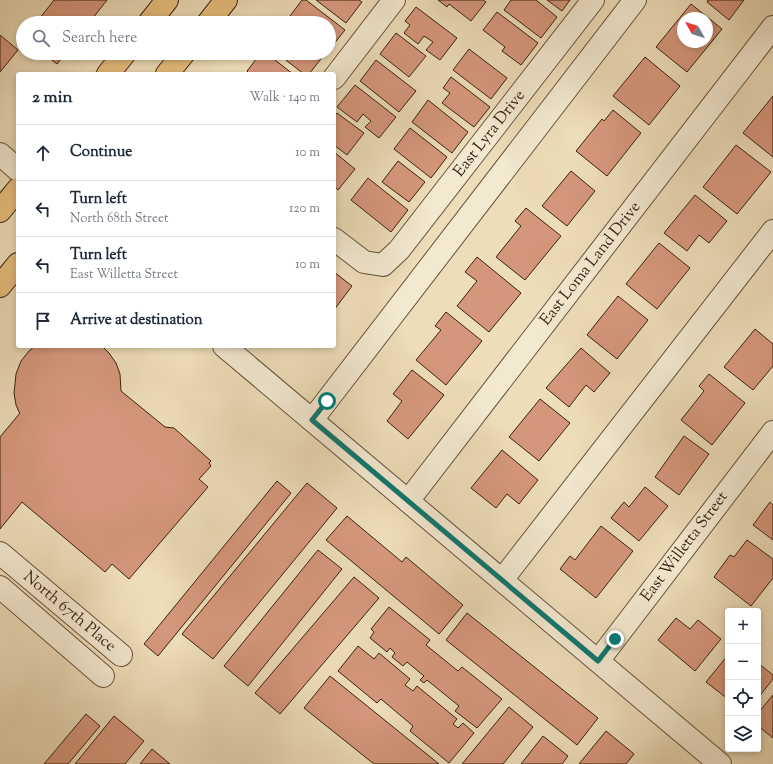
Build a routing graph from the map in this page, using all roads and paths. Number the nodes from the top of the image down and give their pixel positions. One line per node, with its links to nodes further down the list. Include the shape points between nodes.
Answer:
1 (167, 0): 6 (main road)
2 (226, 0): 7 (main road)
3 (394, 0): 13 (street)
4 (593, 0): 19 (street, East Lyra Drive, via 399,250 383,265 364,262)
5 (635, 0): 23 (street)
6 (154, 16)
7 (213, 16)
8 (773, 27): 25 (street, East Loma Land Drive)
9 (119, 60): 11 (main road)
10 (178, 60): 12 (main road)
11 (110, 72)
12 (169, 72)
13 (336, 75)
14 (0, 154): 15 (street)
15 (16, 168)
16 (16, 191): 17 (main road)
17 (0, 211)
18 (773, 231): 27 (street)
19 (336, 241)
20 (16, 266): 21 (main road)
21 (0, 286)
22 (226, 348): 23 (street)
23 (312, 420): 25 (street)
24 (773, 432): 30 (street, East Willetta Street)
25 (408, 501): 27 (street)
26 (0, 553): 29 (street, North 67th Place)
27 (502, 580): 30 (street)
28 (0, 587): 31 (street, North 67th Place)
29 (121, 655)
30 (598, 661): 32 (street)
31 (104, 676)
32 (720, 764)

